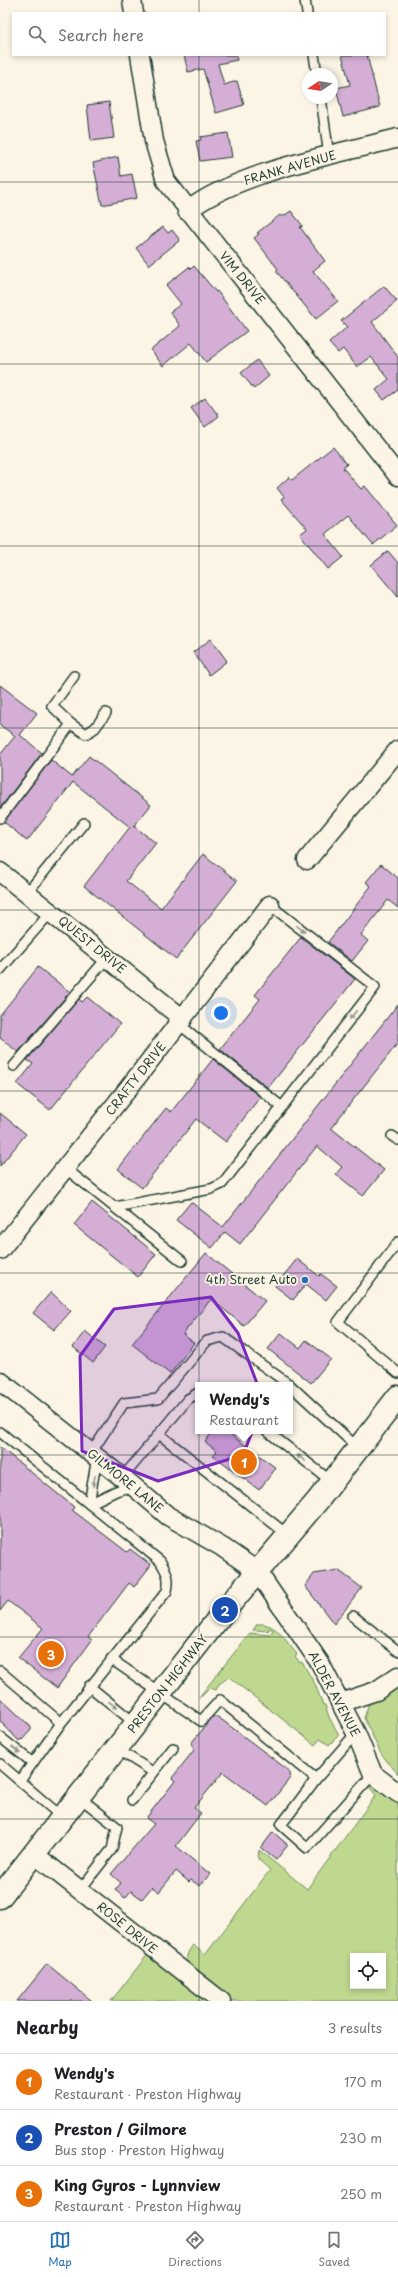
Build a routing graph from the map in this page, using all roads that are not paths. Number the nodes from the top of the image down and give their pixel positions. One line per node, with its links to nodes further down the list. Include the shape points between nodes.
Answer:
1 (132, 0): 3 (street)
2 (305, 0): 4 (lane)
3 (134, 12)
4 (307, 12)
5 (140, 56): 11 (street, VIM DRIVE, via 161,170)
6 (314, 56): 7 (lane)
7 (316, 68)
8 (322, 104): 10 (lane)
9 (398, 138): 10 (street, FRANK AVENUE)
10 (329, 156): 11 (street, FRANK AVENUE, via 279,169 234,185 204,198)
11 (187, 211): 12 (street, VIM DRIVE, via 270,311)
12 (398, 476)
13 (74, 676): 15 (lane, via 52,706)
14 (106, 714): 15 (lane, via 95,728 86,734)
15 (71, 724): 17 (lane)
16 (398, 750): 19 (street)
17 (0, 818)
18 (84, 823): 21 (lane)
19 (308, 860)
20 (0, 872): 21 (street, QUEST DRIVE)
21 (27, 893): 23 (street, QUEST DRIVE)
22 (270, 905): 26 (street, CRAFTY DRIVE); 28 (lane, one-way to 28, via 375,987)
23 (50, 912): 24 (street, QUEST DRIVE); 25 (lane)
24 (108, 958): 26 (street, QUEST DRIVE); 27 (lane)
25 (0, 970)
26 (181, 1021): 28 (lane); 29 (street, CRAFTY DRIVE)
27 (14, 1066)
28 (282, 1107): 30 (lane, via 222,1184 211,1189)
29 (65, 1168): 30 (lane); 32 (street, CRAFTY DRIVE)
30 (115, 1207): 33 (lane)
31 (398, 1242): 34 (lane, via 338,1322)
32 (0, 1250)
33 (182, 1261)
34 (398, 1373)
35 (0, 1381): 44 (street, GILMORE LANE)
36 (286, 1382): 44 (lane, via 223,1337 207,1341 158,1399 124,1403)
37 (293, 1388): 43 (lane)
38 (195, 1395): 41 (lane, via 188,1399)
39 (398, 1397): 43 (main road, PRESTON HIGHWAY)
40 (0, 1432): 47 (lane)
41 (159, 1434): 45 (lane); 48 (lane)
42 (271, 1434): 46 (lane, one-way to 42)
43 (358, 1448): 46 (main road, PRESTON HIGHWAY)
44 (94, 1455): 45 (street, GILMORE LANE); 47 (lane, one-way to 47)
45 (128, 1481): 47 (lane); 49 (street, GILMORE LANE, via 168,1516 222,1546)
46 (332, 1482): 48 (main road, PRESTON HIGHWAY)
47 (89, 1504): 52 (lane, via 160,1561 168,1572 167,1590)
48 (288, 1535): 49 (main road, PRESTON HIGHWAY)
49 (257, 1571): 56 (main road, PRESTON HIGHWAY); 57 (street, ALDER AVENUE, via 320,1663)
50 (353, 1616): 51 (lane)
51 (398, 1651)
52 (111, 1659): 55 (lane); 56 (lane)
53 (0, 1671): 58 (lane)
54 (398, 1676): 57 (street, via 376,1691)
55 (89, 1686): 58 (lane); 59 (lane, one-way to 59)
56 (160, 1694): 59 (main road, PRESTON HIGHWAY); 68 (lane, via 201,1721 220,1700)
57 (340, 1703): 60 (street, ALDER AVENUE)
58 (61, 1723): 64 (lane)
59 (137, 1724): 63 (main road, PRESTON HIGHWAY)
60 (356, 1733): 67 (street, ALDER AVENUE); 68 (lane)
61 (0, 1737): 64 (lane, one-way to 64)
62 (173, 1748): 66 (lane)
63 (117, 1749): 66 (lane); 71 (main road, PRESTON HIGHWAY)
64 (33, 1763): 69 (lane)
65 (2, 1770): 69 (lane)
66 (153, 1772): 72 (lane)
67 (373, 1774): 68 (lane, via 306,1848 281,1825); 70 (street)
68 (316, 1779)
69 (20, 1781): 73 (lane)
70 (398, 1793)
71 (79, 1797): 73 (main road, PRESTON HIGHWAY); 75 (lane, via 117,1827 112,1848)
72 (132, 1800)
73 (63, 1818): 74 (main road, PRESTON HIGHWAY)
74 (34, 1854): 75 (street, ROSE DRIVE); 76 (main road, PRESTON HIGHWAY)
75 (80, 1890): 77 (street, ROSE DRIVE)
76 (0, 1897)
77 (221, 2001)

